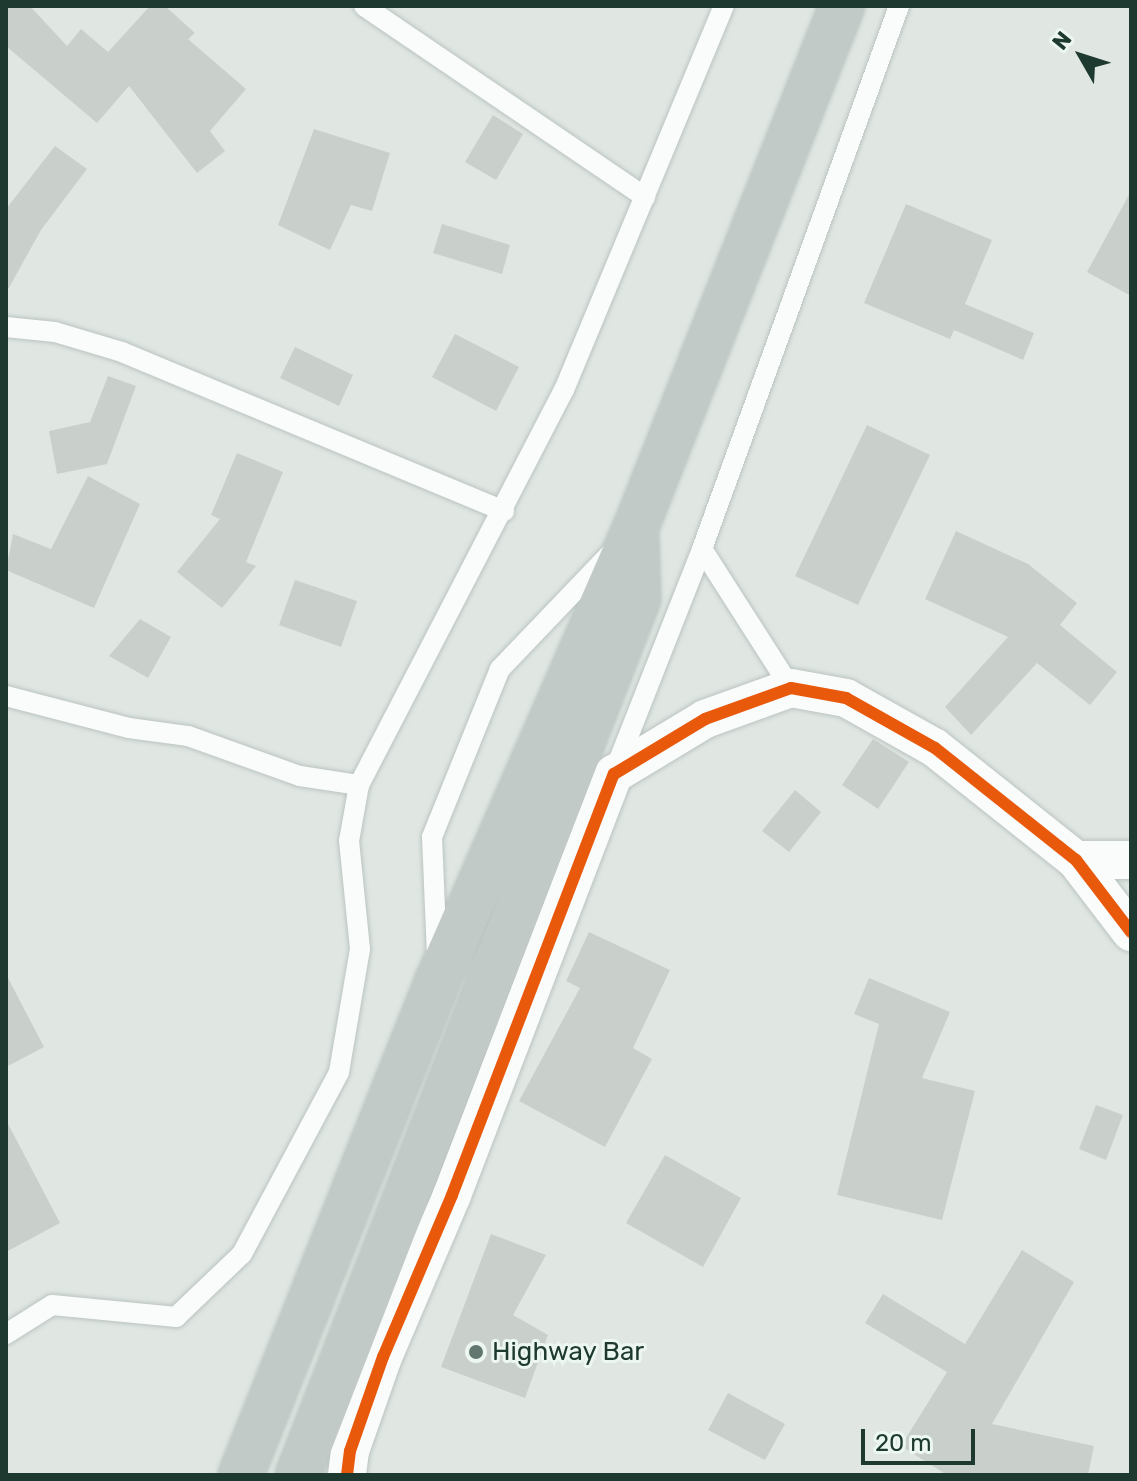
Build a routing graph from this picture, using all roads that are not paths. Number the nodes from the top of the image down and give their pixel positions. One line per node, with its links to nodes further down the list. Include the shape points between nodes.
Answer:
1 (364, 6): 5 (lane)
2 (724, 6): 5 (lane)
3 (842, 6): 8 (highway)
4 (899, 6): 9 (lane)
5 (645, 197): 7 (lane, via 564,390)
6 (6, 327): 7 (lane, via 55,332 122,352)
7 (504, 511): 13 (lane)
8 (636, 527): 17 (highway); 17 (lane, via 500,669 432,837); 20 (highway, via 638,599)
9 (702, 549): 10 (lane); 12 (lane)
10 (791, 688): 12 (street, via 705,719); 14 (street, via 846,698 935,748)
11 (6, 696): 13 (lane, via 129,728 188,736 300,776)
12 (614, 774): 21 (street, via 383,1357 350,1451)
13 (359, 785): 18 (lane, via 349,841 360,949 339,1072 242,1254 176,1317 52,1305)
14 (1076, 860): 15 (street); 16 (street)
15 (1131, 860)
16 (1131, 932)
17 (438, 980): 19 (highway)
18 (6, 1334)
19 (241, 1475)
20 (298, 1475)
21 (347, 1475)

